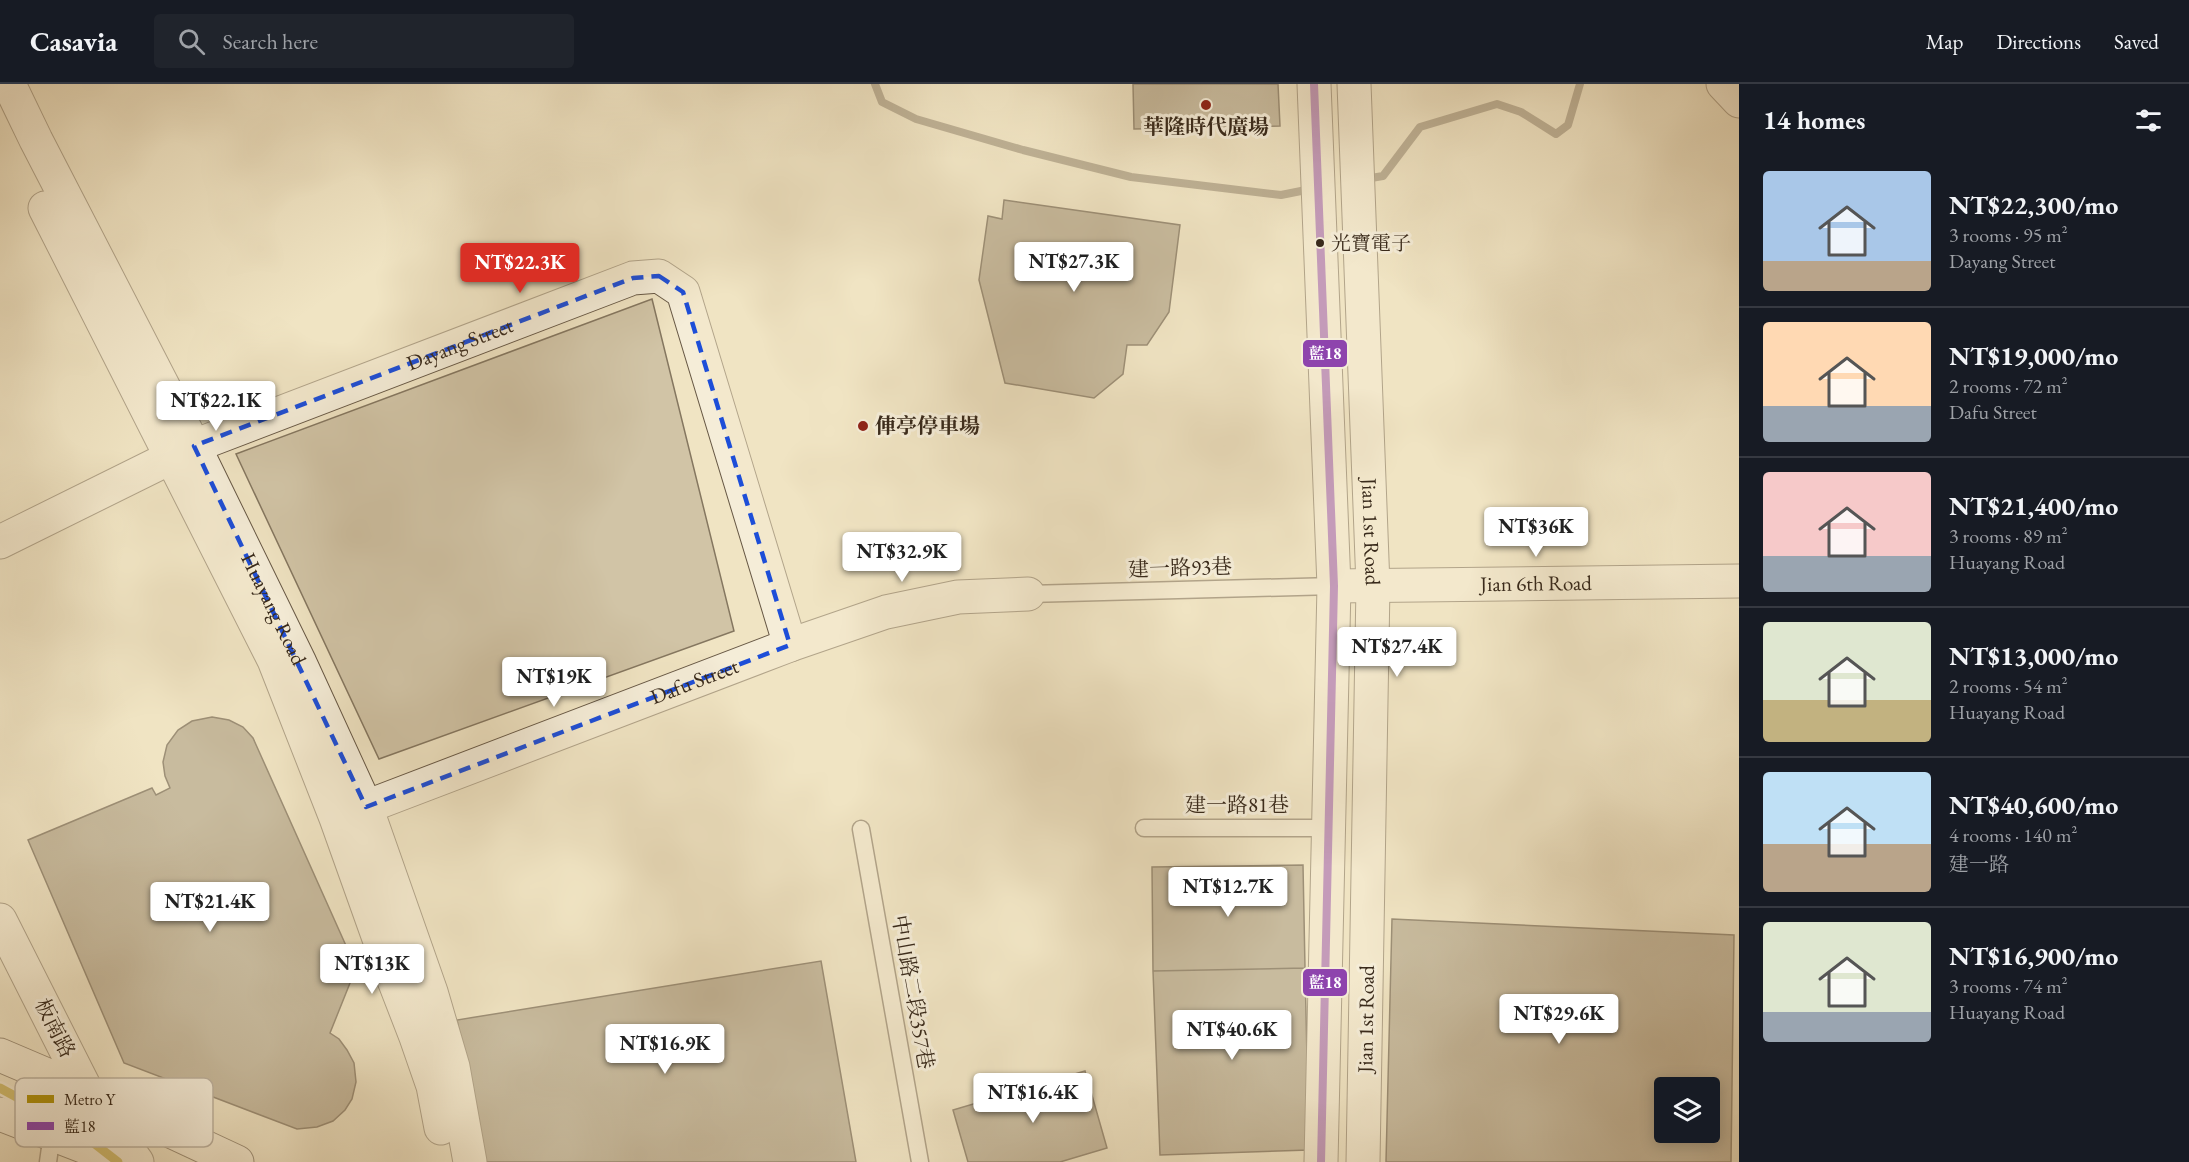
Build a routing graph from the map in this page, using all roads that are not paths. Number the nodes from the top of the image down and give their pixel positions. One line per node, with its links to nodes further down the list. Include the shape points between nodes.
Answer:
1 (9, 84): 7 (street, Huayang Road)
2 (1314, 84): 10 (street)
3 (1354, 84): 11 (street, Jian 1st Road)
4 (1723, 84): 5 (street)
5 (1739, 101)
6 (0, 119): 7 (street, Huayang Road)
7 (183, 451): 8 (street, Dayang Street); 13 (street, Dayang Street, via 633,278 659,276 683,292); 14 (street, Huayang Road, via 300,663); 15 (street, Huayang Road, via 274,660)
8 (0, 542)
9 (1739, 581): 11 (street, Jian 6th Road)
10 (1334, 586): 11 (street, Jian 6th Road); 12 (lane, 建一路93巷); 17 (street)
11 (1373, 586): 35 (street, Jian 1st Road)
12 (1028, 594): 13 (street, Dafu Street, via 958,597 886,612)
13 (790, 645): 14 (street, Dafu Street)
14 (366, 807): 15 (street, Dafu Street); 32 (street, Huayang Road, via 453,1067)
15 (336, 818): 31 (street, Huayang Road, via 434,1086)
16 (1144, 828): 17 (lane, 建一路81巷)
17 (1330, 828): 34 (street)
18 (861, 829): 33 (lane, 中山路二段357巷)
19 (0, 920): 22 (street, 板南路)
20 (0, 1054): 21 (street)
21 (55, 1078)
22 (80, 1078)
23 (0, 1114): 24 (street)
24 (15, 1124)
25 (126, 1147): 29 (street, 板南路)
26 (205, 1147): 30 (street)
27 (50, 1148): 28 (street)
28 (124, 1162)
29 (137, 1162)
30 (237, 1162)
31 (448, 1162)
32 (470, 1162)
33 (920, 1162)
34 (1321, 1162)
35 (1363, 1162)

